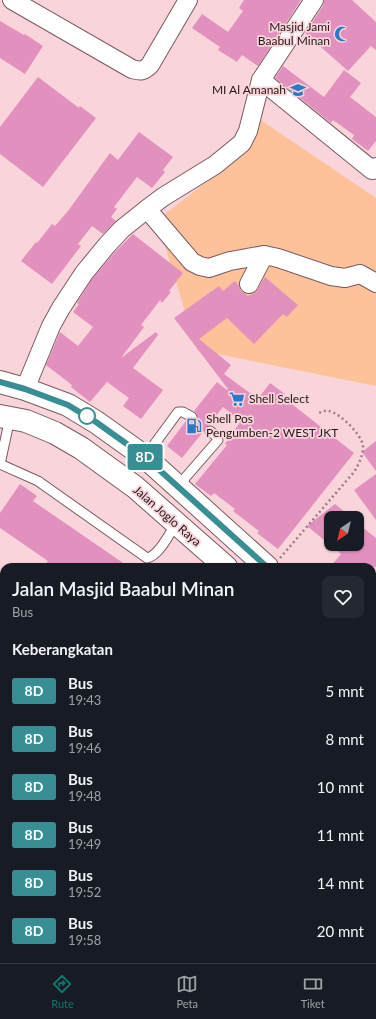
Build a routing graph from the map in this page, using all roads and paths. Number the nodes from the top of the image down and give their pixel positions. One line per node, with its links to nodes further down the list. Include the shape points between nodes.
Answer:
1 (12, 0): 2 (street, via 141,72 150,65)
2 (188, 0)
3 (314, 0): 4 (street)
4 (261, 80): 5 (street, via 372,170); 6 (street, via 248,131 242,143 215,165)
5 (376, 167)
6 (147, 209): 7 (street, via 192,262 200,266 208,268); 11 (street, via 106,245 74,287 51,326)
7 (264, 255): 8 (street, via 331,276 345,278 360,274); 9 (street)
8 (376, 283)
9 (249, 284)
10 (0, 382): 11 (main road)
11 (25, 389): 16 (main road, via 68,405)
12 (317, 414): 20 (path, via 329,411 335,413 359,435 363,445 361,460 354,472)
13 (5, 417): 17 (lane); 19 (main road, Jalan Joglo Raya, via 26,421 56,433 81,448 135,487)
14 (192, 417): 16 (lane, via 178,412)
15 (210, 431): 18 (lane, via 218,440)
16 (145, 457): 18 (main road)
17 (0, 464): 19 (lane, via 38,481 147,558 163,545)
18 (178, 486): 22 (main road)
19 (176, 522): 21 (main road, Jalan Joglo Raya)
20 (284, 554)
21 (222, 563)
22 (263, 563)

